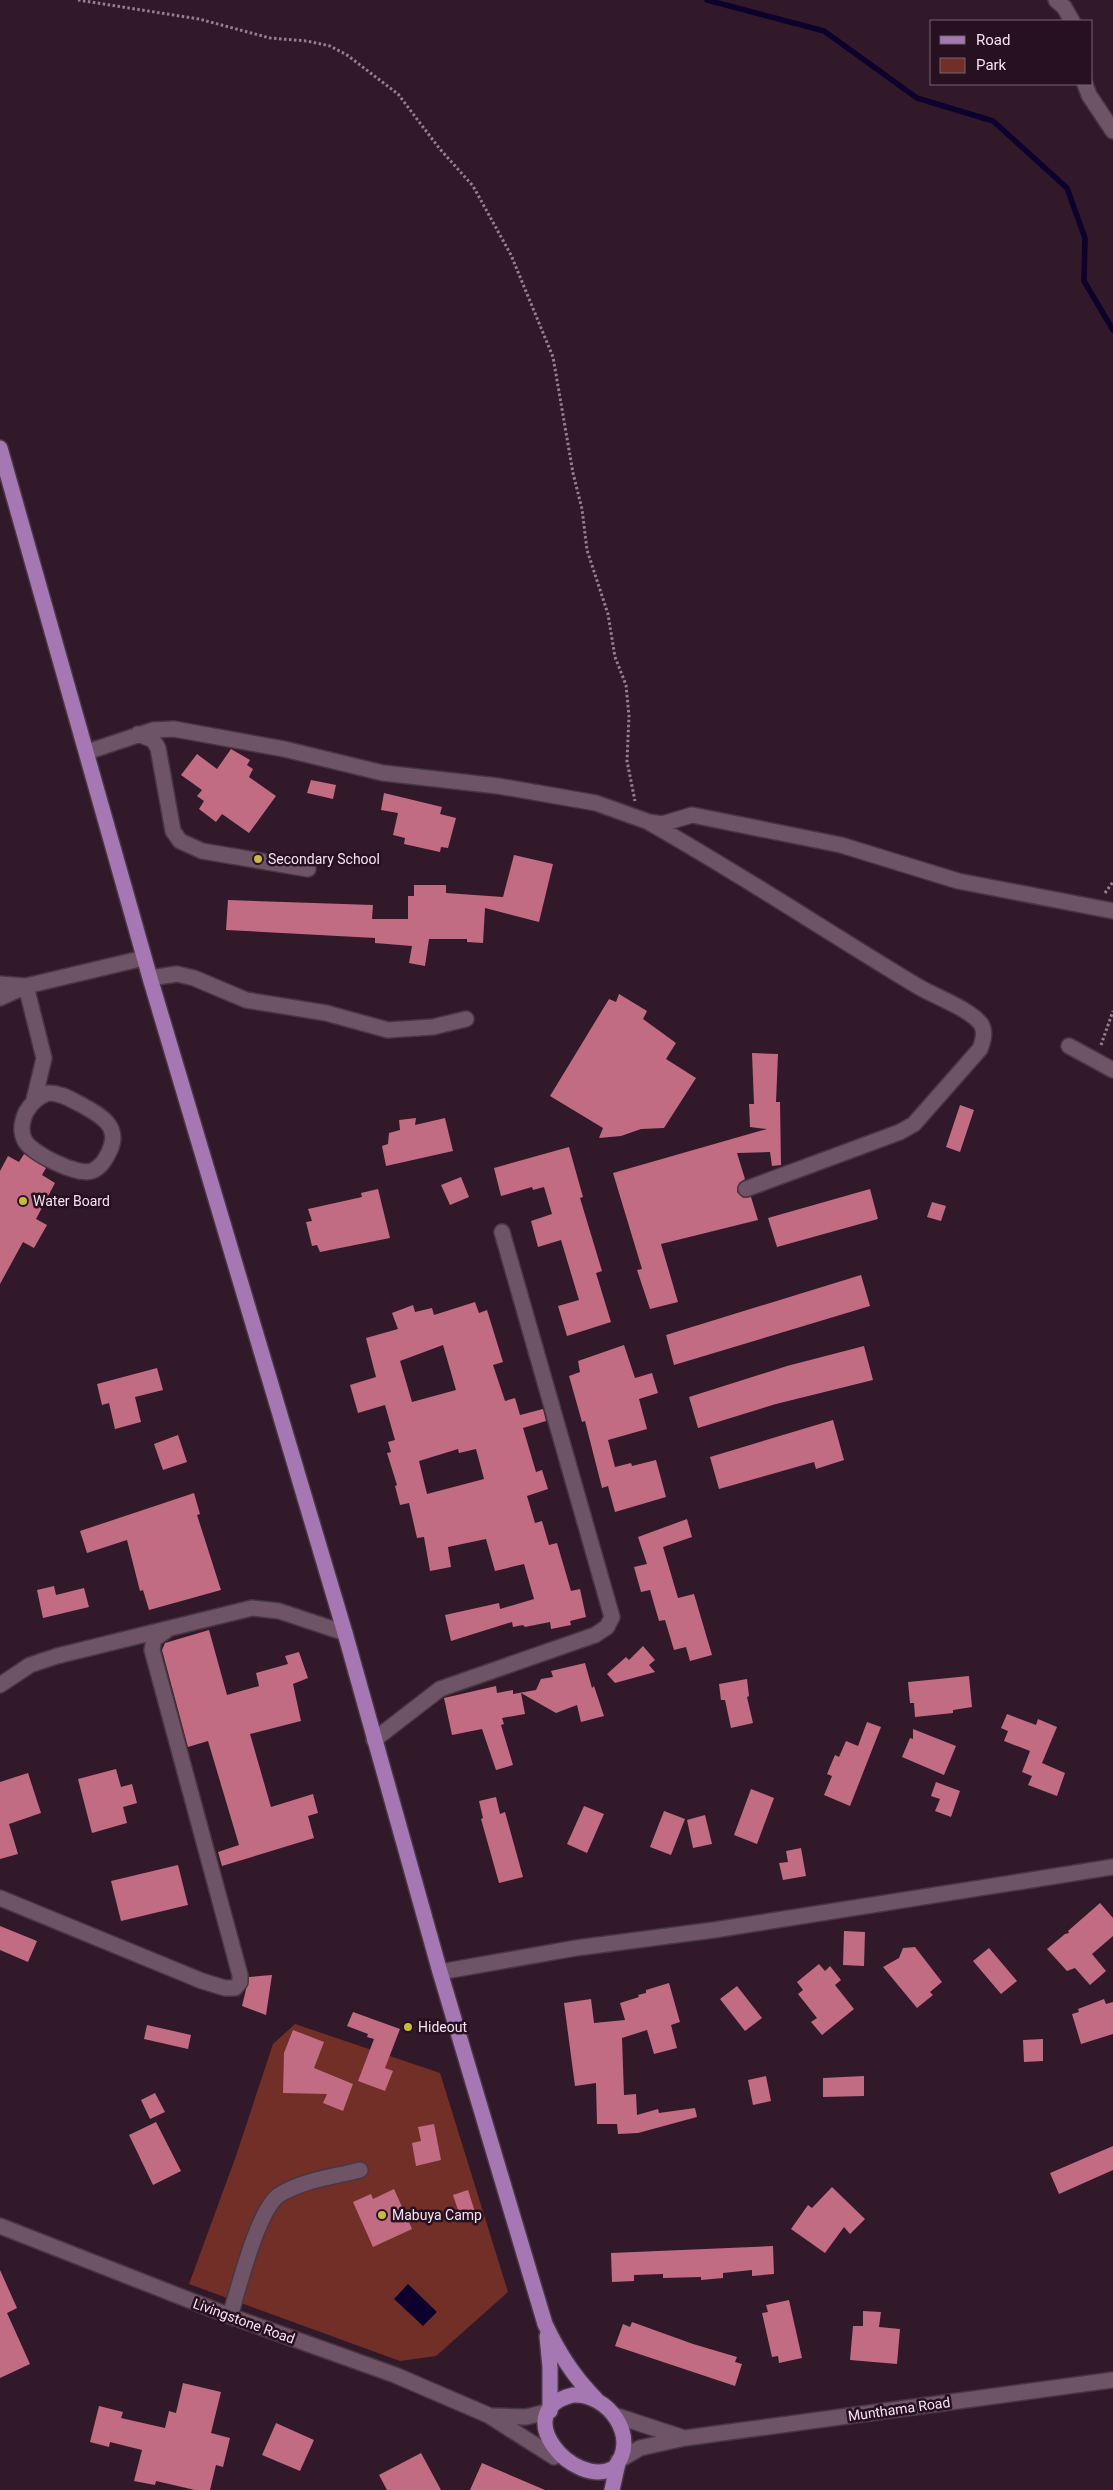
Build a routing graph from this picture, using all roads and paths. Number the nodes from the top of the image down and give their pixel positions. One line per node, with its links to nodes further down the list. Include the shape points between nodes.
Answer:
1 (78, 0): 9 (path, via 199,19 270,38 330,46 398,94 473,186 511,255 553,357 582,509 586,550 608,614 615,656 626,685 630,716 627,761 631,787 637,807)
2 (1056, 0): 3 (street)
3 (1071, 20)
4 (1085, 85): 5 (street, via 1089,96)
5 (1113, 130)
6 (0, 448): 8 (main road)
7 (138, 734): 8 (street); 9 (street, via 163,728 174,729 284,749 383,773 498,786 596,803); 10 (street, via 154,740 158,748 173,831 180,841 202,852)
8 (87, 752): 12 (main road)
9 (649, 822): 11 (street, via 662,824 692,815 840,846 958,880); 23 (street, via 982,1026 983,1042 976,1054 914,1124)
10 (308, 869)
11 (1113, 910)
12 (144, 958): 13 (main road); 15 (street)
13 (150, 978): 18 (street, via 177,974 246,1000 326,1014 388,1030 433,1027); 26 (main road)
14 (0, 984): 15 (street)
15 (26, 986): 16 (street); 22 (street, via 44,1058)
16 (0, 998)
17 (1113, 1011): 20 (path)
18 (466, 1019)
19 (1069, 1046): 20 (street)
20 (1095, 1059): 21 (street)
21 (1113, 1070)
22 (34, 1100): 22 (street, via 56,1093 107,1120 114,1134 113,1142 100,1166 79,1172 29,1146 24,1140 22,1124)
23 (746, 1189)
24 (502, 1232): 28 (street, via 612,1617 607,1627 595,1635 440,1689)
25 (166, 1631): 26 (street, via 262,1608); 27 (street, via 57,1656 30,1665); 30 (street, via 154,1639 152,1650 240,1974 238,1986 225,1988 202,1980)
26 (344, 1634): 28 (main road)
27 (0, 1685)
28 (374, 1740): 31 (main road)
29 (1113, 1867): 31 (street, via 714,1930 576,1948)
30 (0, 1898)
31 (440, 1972): 35 (main road)
32 (360, 2170): 34 (street, via 299,2185 277,2196 261,2220)
33 (0, 2226): 34 (street, Livingstone Road)
34 (230, 2316): 39 (street, Livingstone Road, via 395,2375)
35 (545, 2324): 37 (main road, via 576,2379); 38 (main road)
36 (1113, 2380): 41 (street, Munthama Road)
37 (596, 2399): 38 (main road, via 580,2395 566,2397); 40 (main road)
38 (550, 2411): 39 (street, Livingstone Road, via 526,2417); 42 (main road, via 545,2433)
39 (488, 2415): 42 (street, Livingstone Road)
40 (614, 2415): 41 (street, Munthama Road); 43 (main road, via 623,2439)
41 (685, 2438): 43 (street, Munthama Road, via 640,2448)
42 (554, 2457): 44 (main road)
43 (618, 2461): 44 (main road, via 609,2472 595,2477 580,2476); 46 (main road)
44 (566, 2469): 45 (main road)
45 (575, 2483)
46 (612, 2490)

